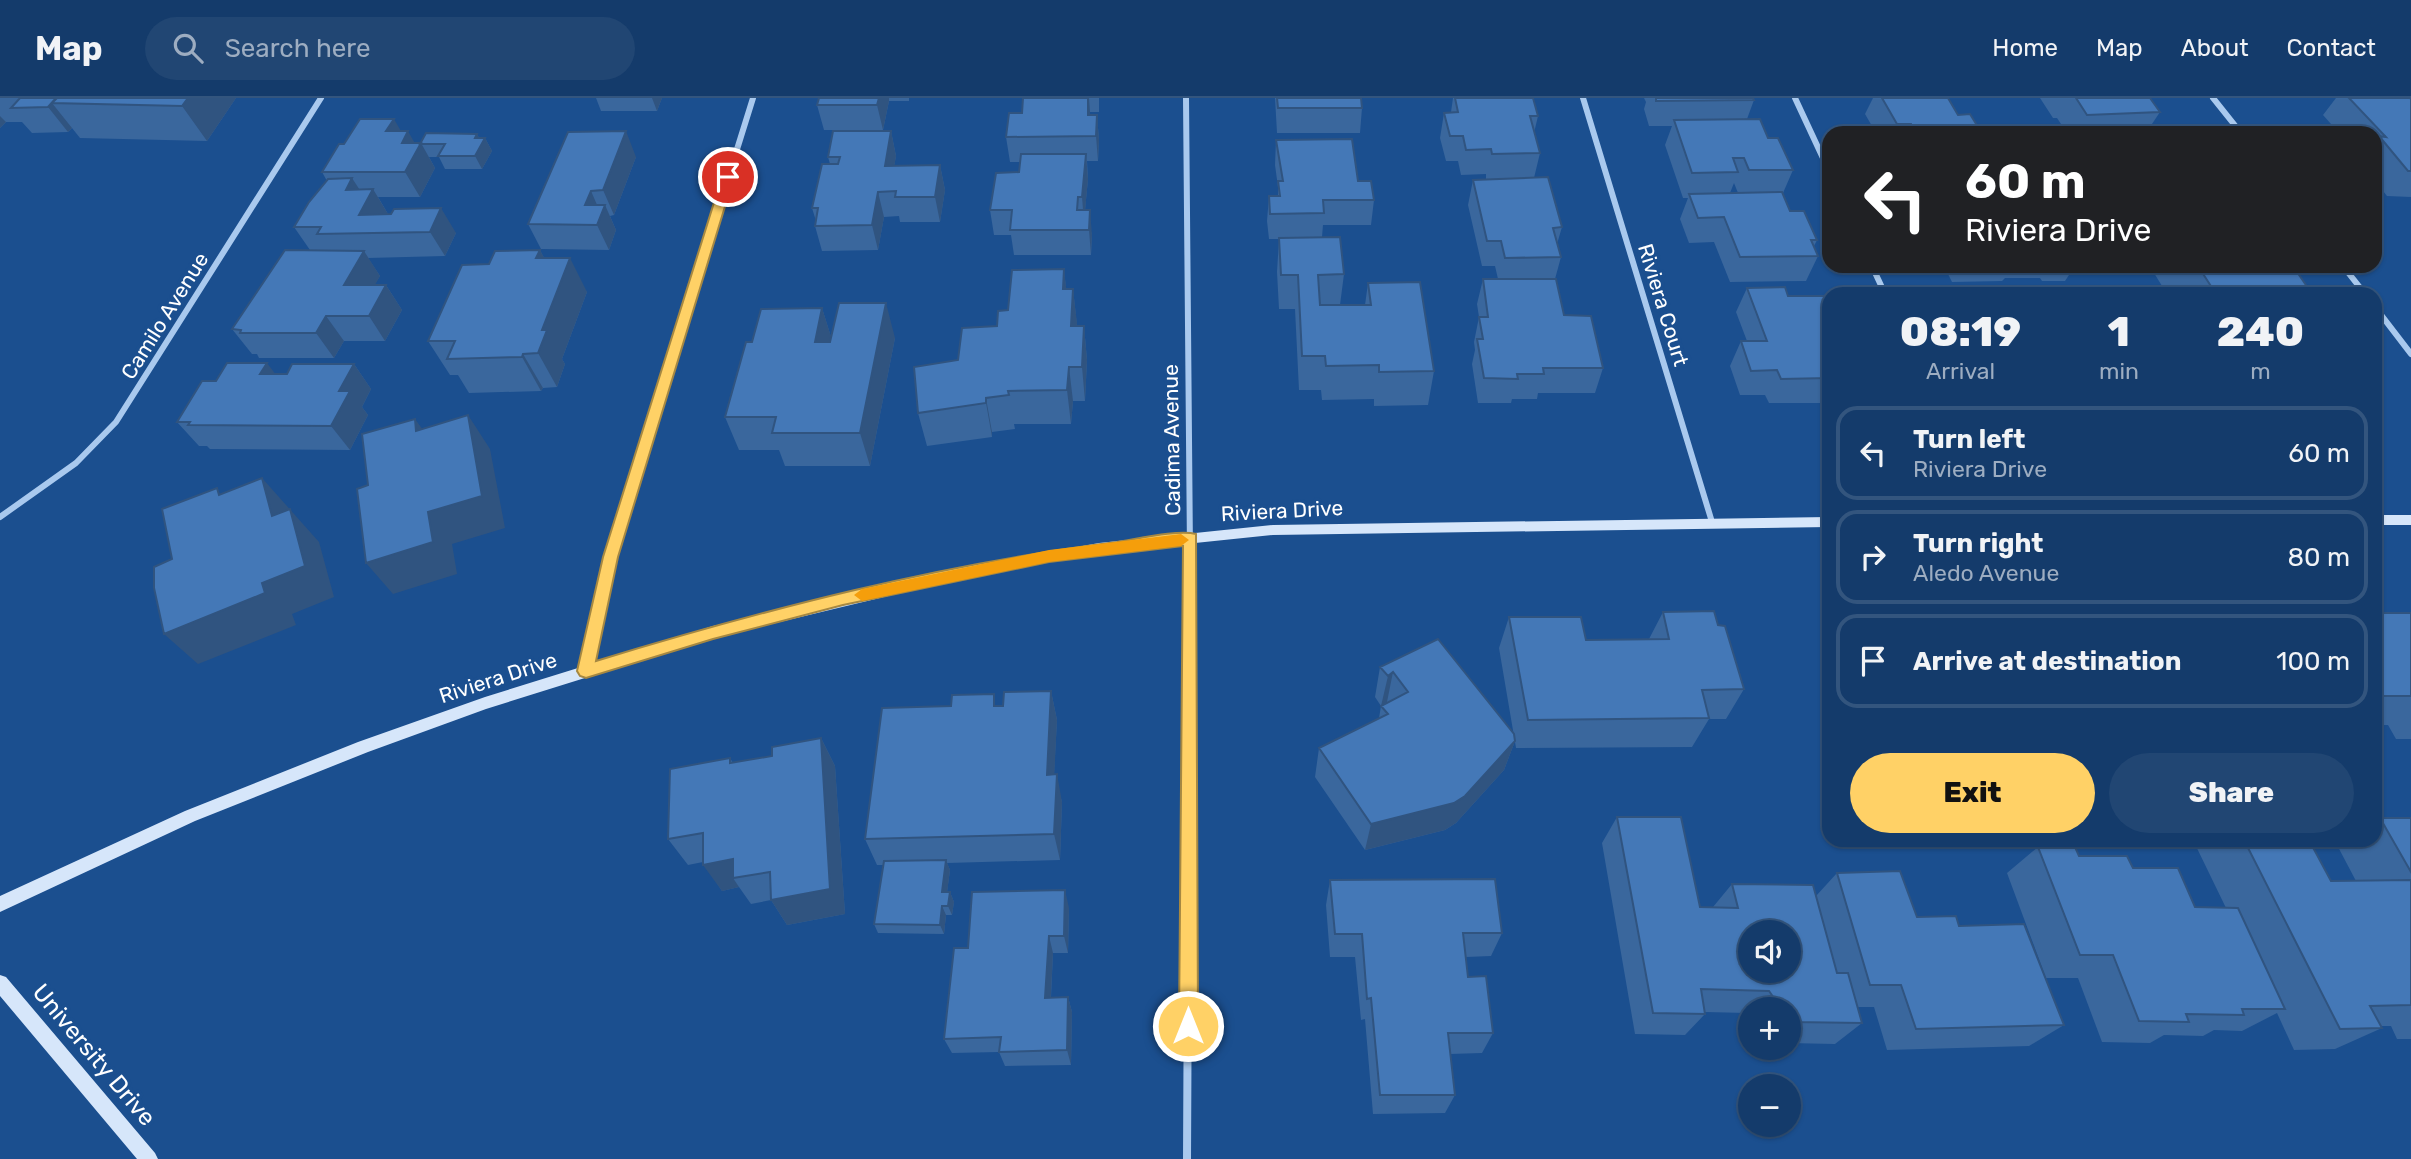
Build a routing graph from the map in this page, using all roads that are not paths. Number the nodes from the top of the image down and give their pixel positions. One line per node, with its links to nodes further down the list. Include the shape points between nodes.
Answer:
1 (321, 98): 13 (street, Camilo Avenue, via 116,422 70,470)
2 (753, 98): 19 (street, via 610,557)
3 (1186, 98): 18 (street, Cadima Avenue)
4 (1583, 98): 16 (street, Riviera Court)
5 (1795, 98): 8 (street)
6 (2213, 98): 7 (street)
7 (2235, 126)
8 (1822, 156)
9 (2348, 273): 10 (street)
10 (2360, 287)
11 (2382, 316): 12 (street)
12 (2411, 354)
13 (0, 517)
14 (2382, 520): 15 (street)
15 (2411, 520)
16 (1712, 522): 17 (street, Riviera Drive); 18 (street, Riviera Drive, via 1284,529)
17 (1822, 522)
18 (1191, 539): 19 (street, Riviera Drive, via 1049,556 843,599); 23 (street, Cadima Avenue)
19 (586, 671): 20 (street, Riviera Drive, via 404,731 298,772)
20 (0, 904)
21 (0, 983): 22 (street, University Drive)
22 (149, 1159)
23 (1187, 1159)

